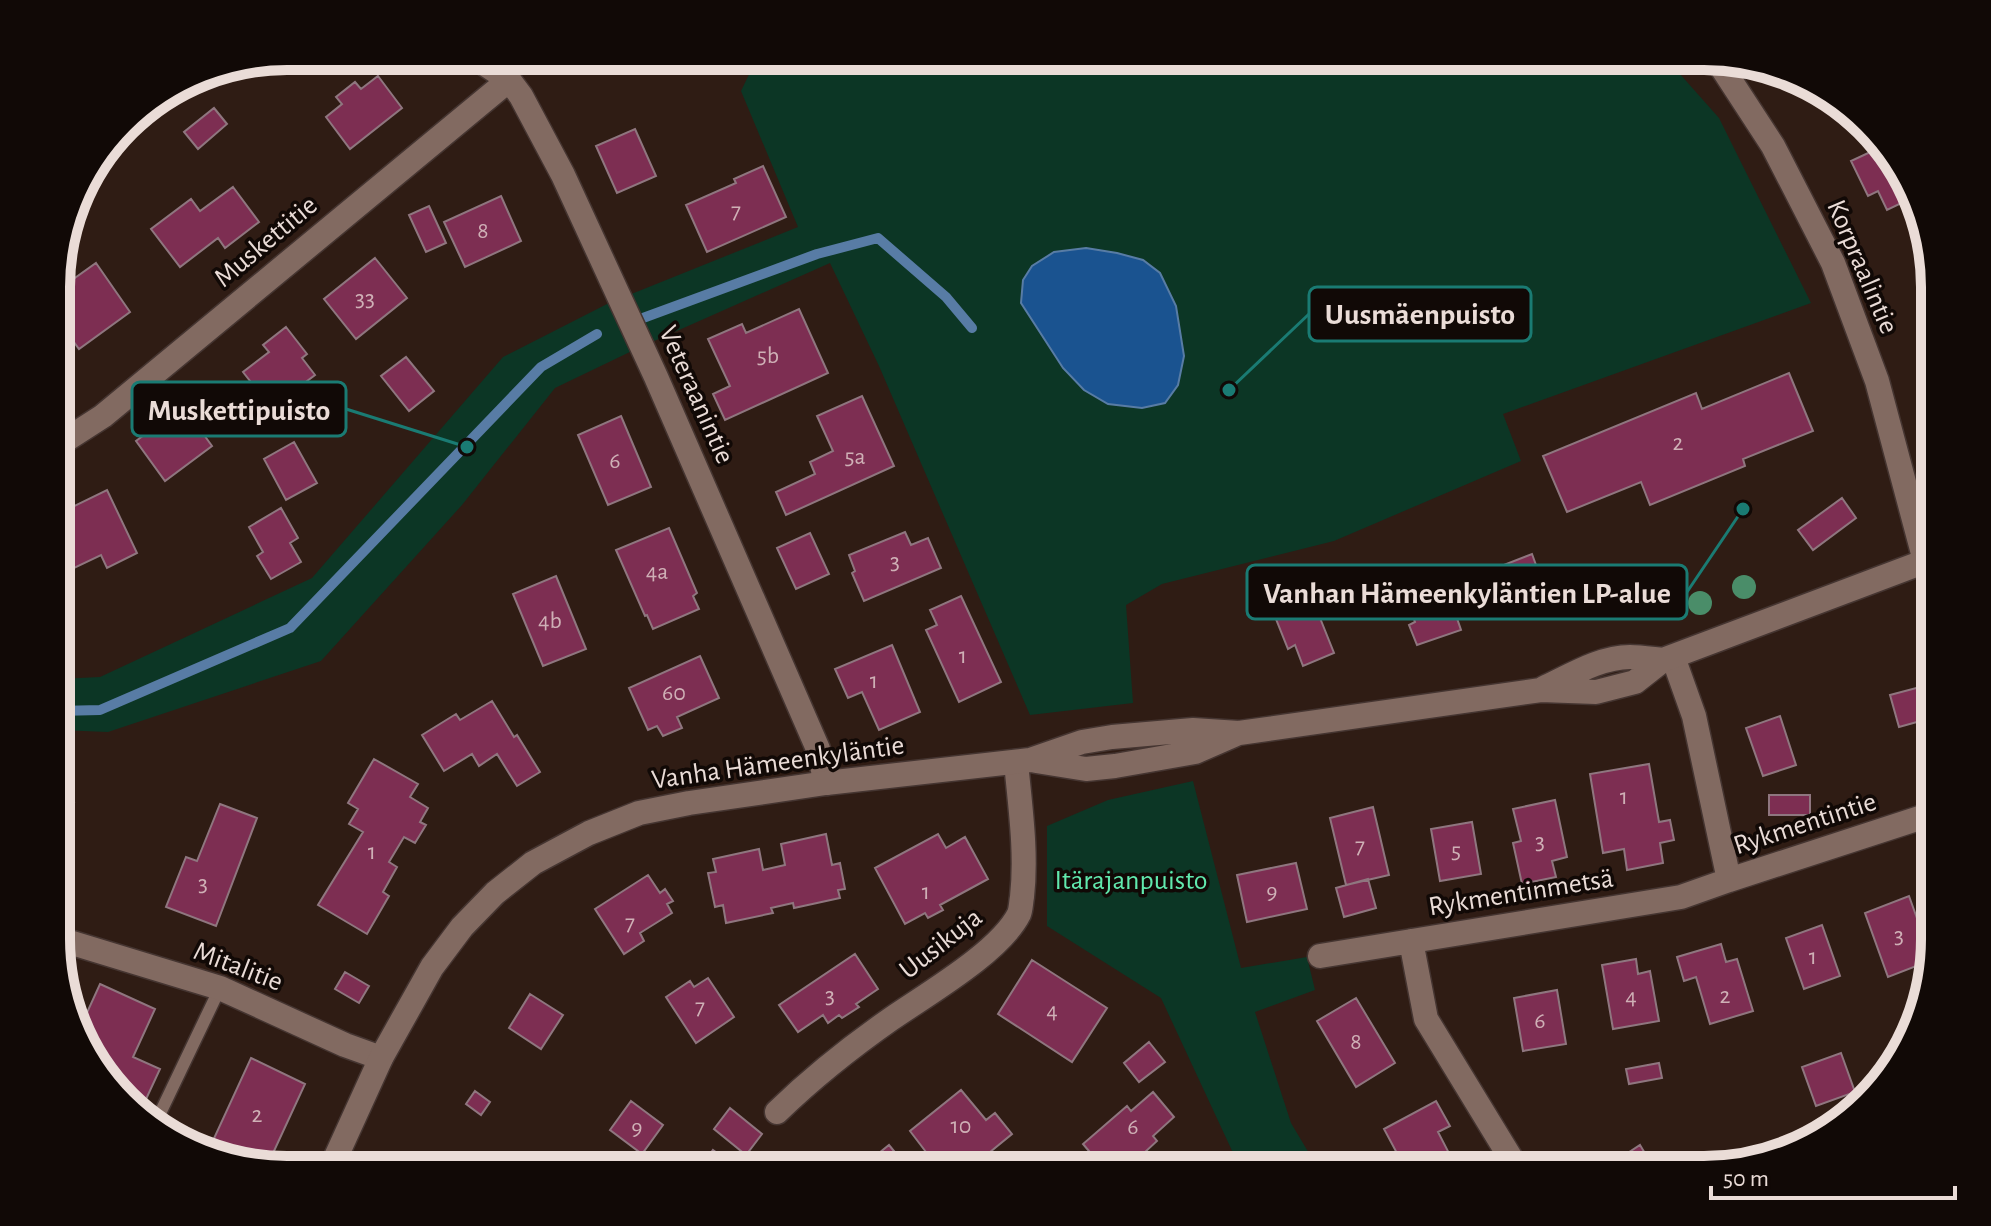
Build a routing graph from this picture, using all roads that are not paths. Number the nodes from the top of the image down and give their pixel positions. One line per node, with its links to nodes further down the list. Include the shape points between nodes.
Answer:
1 (494, 70): 3 (street, Veteraanintie)
2 (1724, 71): 5 (street, Korpraalintie, via 1773,146 1833,263 1877,381)
3 (509, 80): 4 (street, Muskettitie, via 103,416); 9 (street, Veteraanintie, via 563,175 656,377 818,749)
4 (70, 437)
5 (1921, 529)
6 (1921, 562): 7 (street, Vanha Hämeenkyläntie)
7 (1668, 658): 8 (street, Vanha Hämeenkyläntie, via 1635,682 1596,692 1541,690 1239,733 1195,752 1115,766 1086,769); 11 (street, Rykmentintie, via 1694,716)
8 (1023, 761): 9 (street, Vanha Hämeenkyläntie); 17 (street, Uusikuja, via 1020,912 1002,937 966,967 818,1074)
9 (826, 783): 16 (street, Vanha Hämeenkyläntie, via 639,813 533,863 462,927 432,967)
10 (1921, 818): 11 (street, Rykmentintie)
11 (1729, 880): 12 (street, Rykmentinmetsä, via 1681,897)
12 (1411, 941): 14 (street, Rykmentinmetsä); 20 (street, via 1426,1019)
13 (70, 942): 15 (street, Mitalitie)
14 (1320, 956)
15 (220, 988): 16 (street, Mitalitie); 18 (lane)
16 (381, 1058): 19 (street, Vanha Hämeenkyläntie)
17 (777, 1112)
18 (160, 1114)
19 (336, 1156)
20 (1509, 1156)

